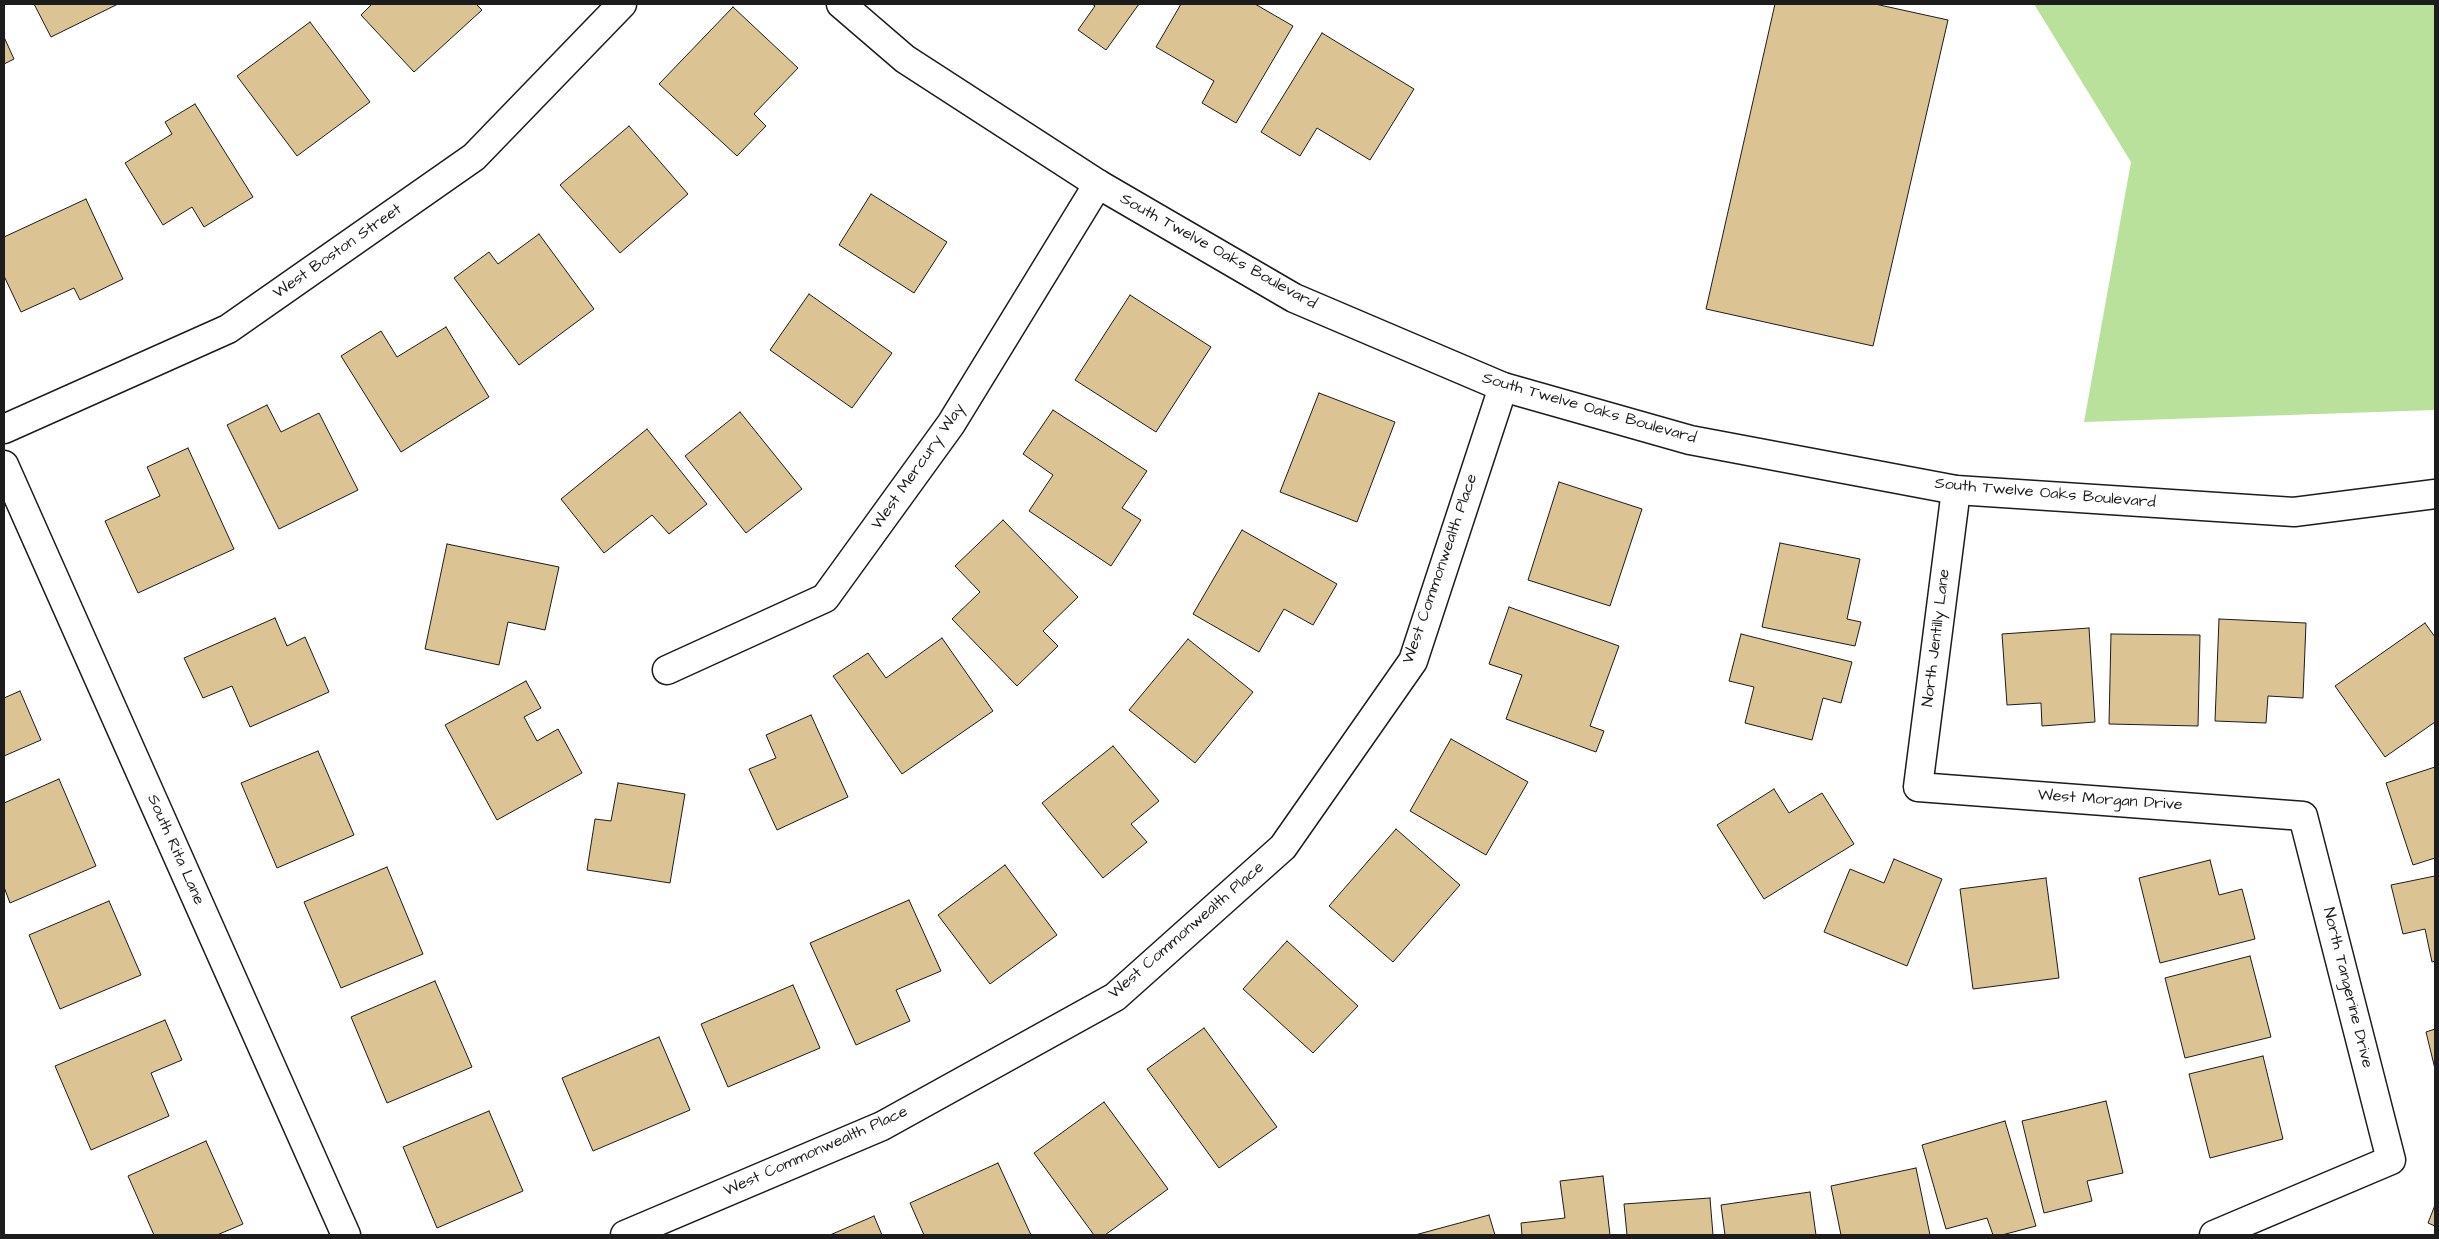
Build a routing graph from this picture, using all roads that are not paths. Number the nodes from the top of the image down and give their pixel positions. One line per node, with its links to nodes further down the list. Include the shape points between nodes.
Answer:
1 (622, 4): 5 (street, West Boston Street, via 474,157 228,329)
2 (842, 4): 3 (street, South Twelve Oaks Boulevard, via 905,59)
3 (1098, 184): 4 (street, South Twelve Oaks Boulevard, via 1294,298); 9 (street, West Mercury Way, via 951,424 825,598)
4 (1503, 387): 7 (street, South Twelve Oaks Boulevard, via 1690,440); 13 (street, West Commonwealth Place, via 1413,661 1282,847 1115,996 882,1126)
5 (4, 429)
6 (4, 466): 12 (street, South Rita Lane)
7 (1956, 490): 8 (street, South Twelve Oaks Boulevard, via 2294,512); 10 (street, North Jentilly Lane)
8 (2435, 494)
9 (667, 670)
10 (1918, 787): 11 (street, West Morgan Drive)
11 (2303, 816): 14 (street, North Tangerine Drive, via 2391,1160)
12 (346, 1235)
13 (625, 1235)
14 (2214, 1235)

